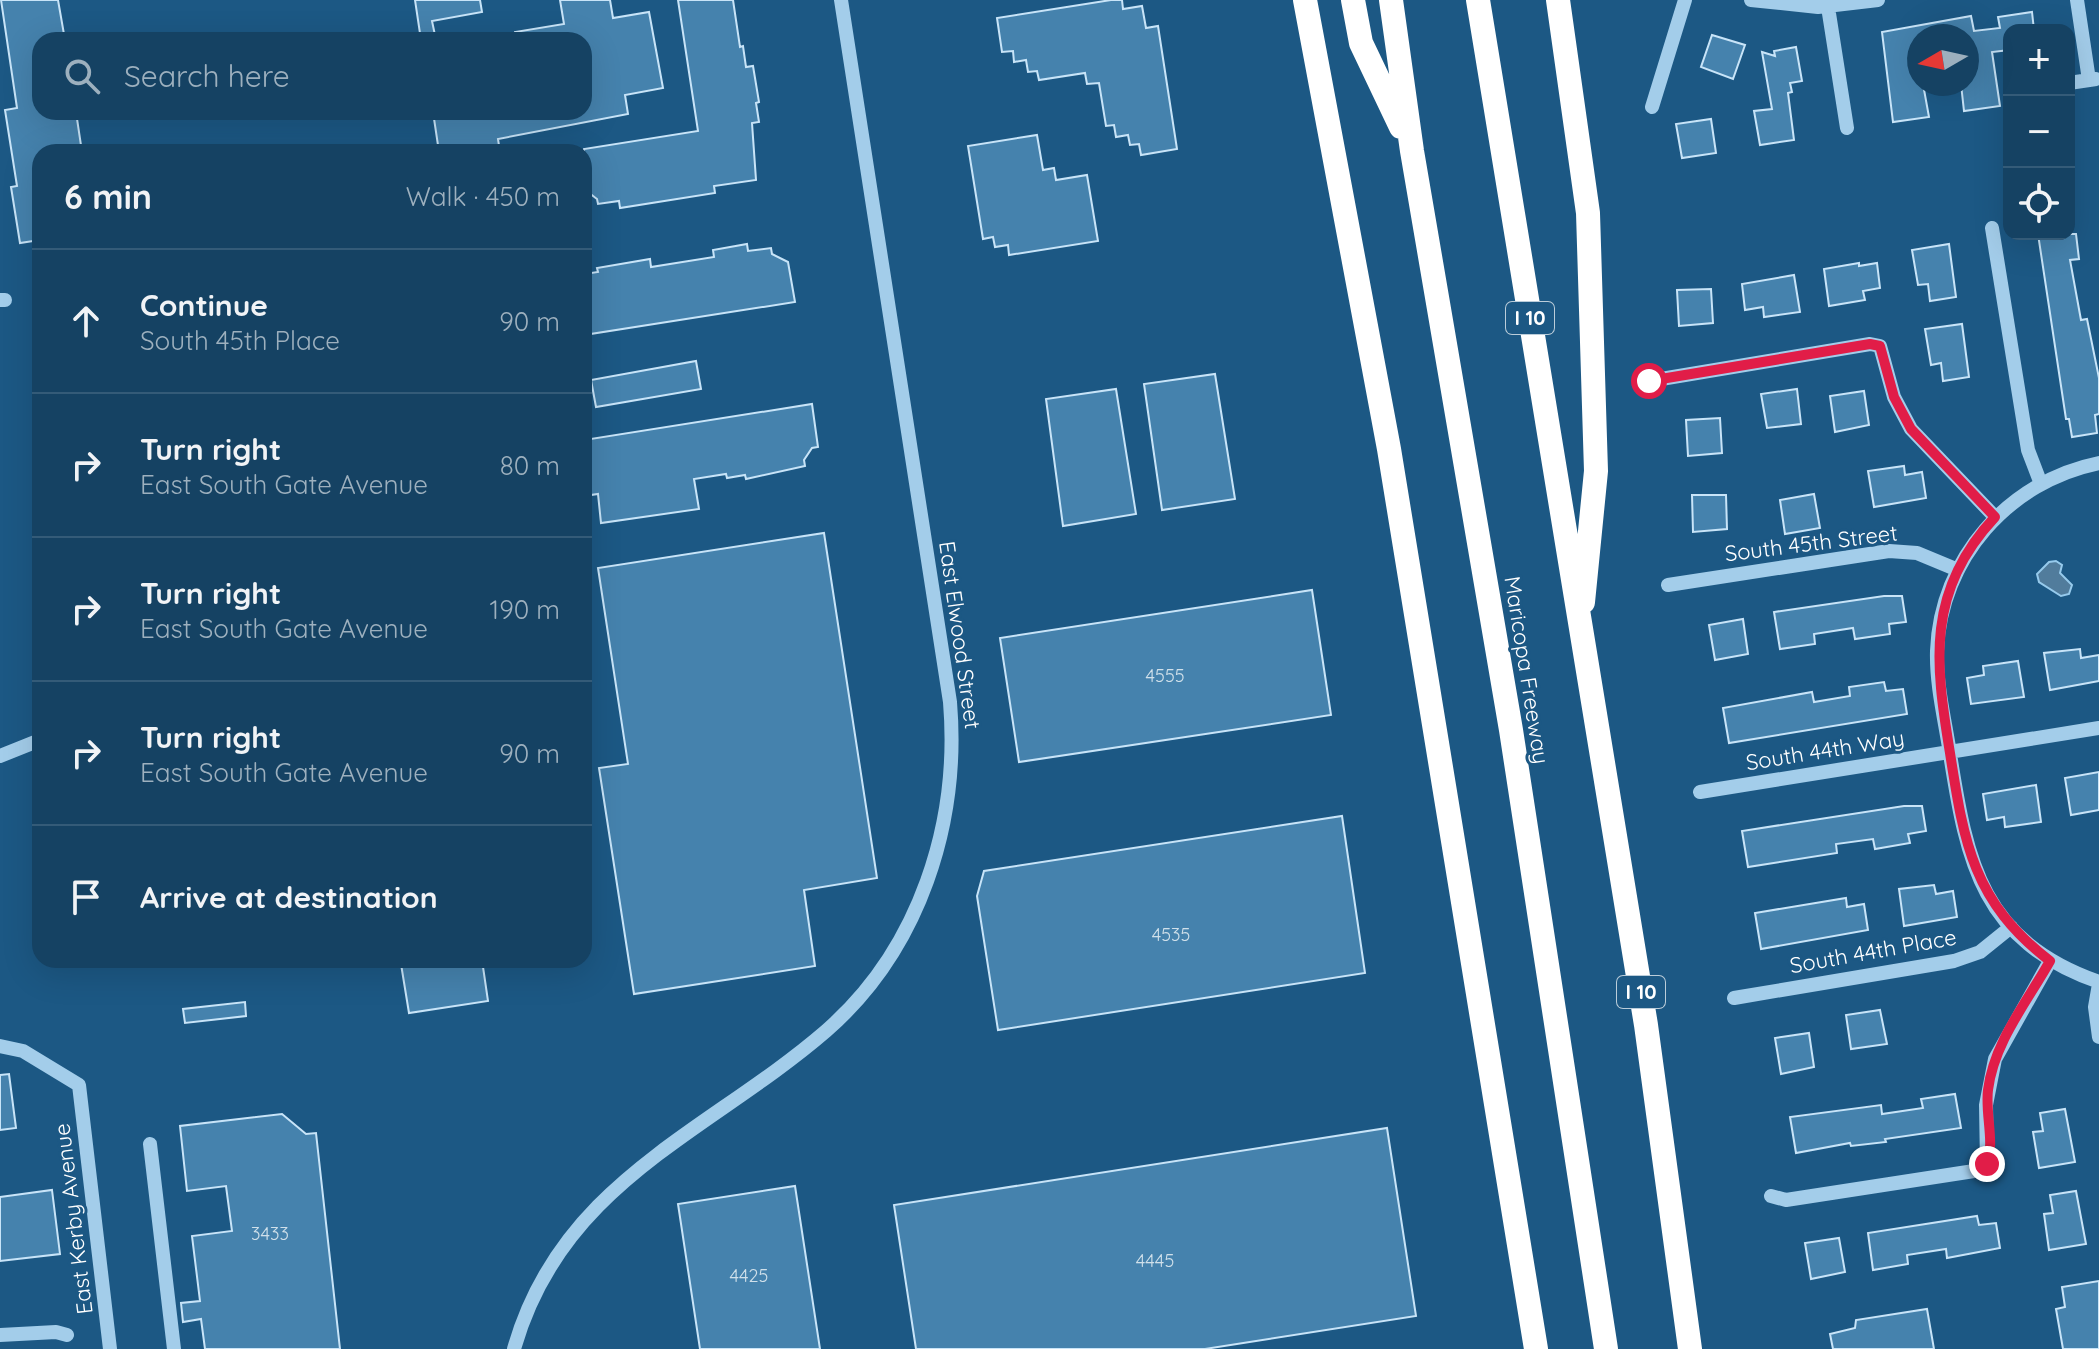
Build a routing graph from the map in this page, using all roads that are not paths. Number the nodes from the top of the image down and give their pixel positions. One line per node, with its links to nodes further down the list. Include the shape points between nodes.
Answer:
1 (841, 0): 42 (street, East Elwood Street, via 950,702 953,736 944,825 921,898 901,940 848,1010 802,1050 626,1177 555,1262)
2 (1303, 0): 43 (highway, via 1389,449)
3 (1353, 0): 16 (highway, via 1361,43)
4 (1391, 0): 16 (highway, Maricopa Freeway)
5 (1478, 0): 24 (highway, I 10)
6 (1558, 0): 24 (highway, via 1588,213 1596,471)
7 (1685, 0): 14 (street)
8 (1751, 0): 11 (street)
9 (1878, 0): 12 (street)
10 (2077, 0): 13 (street)
11 (1806, 3): 12 (street)
12 (1828, 7): 15 (street)
13 (2094, 79)
14 (1652, 107)
15 (1847, 128)
16 (1412, 151): 44 (highway, Maricopa Freeway, via 1511,730)
17 (1992, 228): 20 (street, via 2028,450)
18 (1649, 381): 21 (street, via 1880,346 1894,397 1911,429)
19 (2099, 463): 20 (street)
20 (2041, 484): 21 (street)
21 (1995, 517): 22 (street)
22 (1958, 570): 23 (street, South 45th Street, via 1917,553 1889,551); 27 (street, via 1945,602 1937,650)
23 (1668, 585)
24 (1580, 637): 45 (highway, I 10, via 1646,1025)
25 (2099, 728): 27 (street, South 44th Way)
26 (32, 743): 28 (street)
27 (1950, 752): 29 (street, South 44th Way); 30 (street, via 1968,852)
28 (0, 756)
29 (1700, 792)
30 (2011, 927): 31 (street); 33 (street, South 44th Place, via 1967,958)
31 (2050, 961): 32 (street); 37 (street, via 2002,1042 1991,1073 1987,1164 1974,1171 1786,1200)
32 (2099, 983): 34 (street)
33 (1734, 998)
34 (2099, 1037)
35 (0, 1046): 40 (street, East Kerby Avenue, via 23,1051 79,1085)
36 (150, 1144): 41 (street)
37 (1771, 1196)
38 (0, 1335): 39 (street)
39 (67, 1335)
40 (110, 1349)
41 (174, 1349)
42 (514, 1349)
43 (1536, 1349)
44 (1606, 1349)
45 (1690, 1349)

